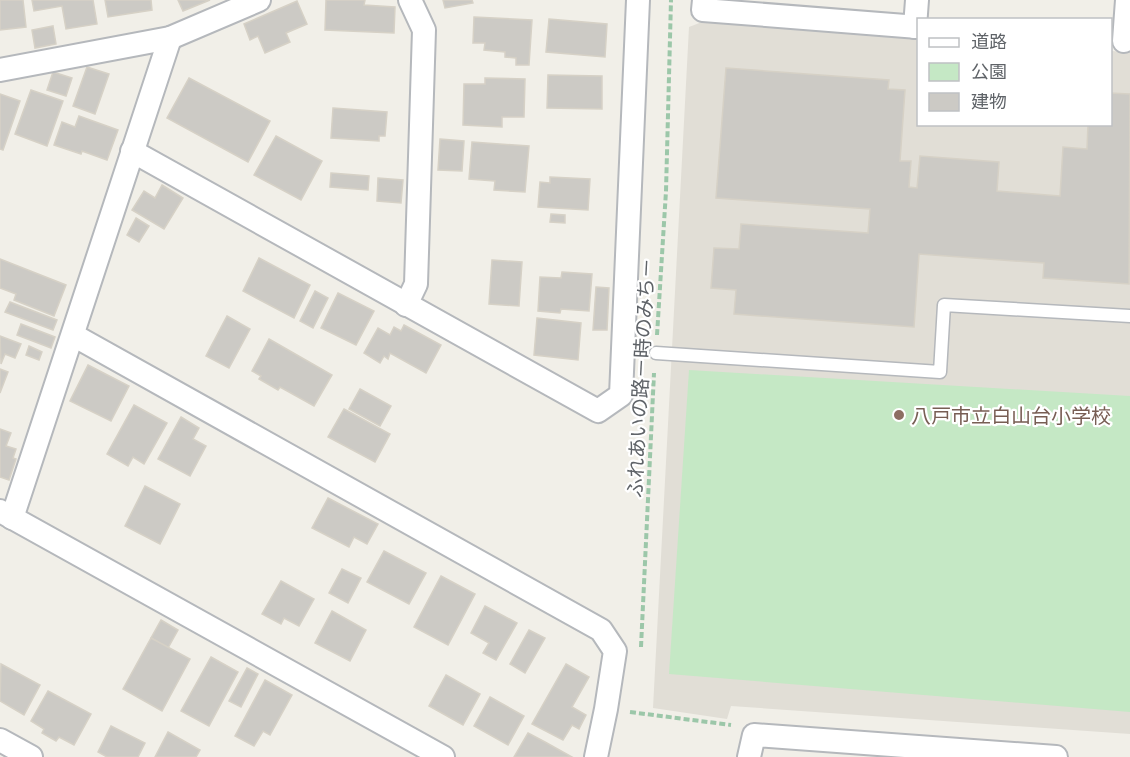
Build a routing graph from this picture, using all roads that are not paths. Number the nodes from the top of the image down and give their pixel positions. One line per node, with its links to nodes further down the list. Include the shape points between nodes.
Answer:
1 (259, 0): 8 (street)
2 (410, 0): 12 (street, via 424,30 416,284)
3 (638, 0): 12 (street, via 621,395 598,411)
4 (704, 0): 7 (street, via 703,9)
5 (917, 0): 7 (street)
6 (1127, 0): 9 (street)
7 (917, 27)
8 (171, 38): 10 (street); 11 (street)
9 (1121, 40)
10 (0, 70)
11 (132, 151): 12 (street); 14 (street)
12 (406, 305)
13 (1130, 316): 15 (lane, via 944,305 940,372)
14 (73, 335): 16 (street); 21 (street, via 601,630 615,651)
15 (656, 353)
16 (6, 514): 20 (street)
17 (0, 740): 19 (street)
18 (1015, 756): 22 (street, via 754,735); 23 (street)
19 (31, 757)
20 (443, 757)
21 (596, 757)
22 (749, 757)
23 (1056, 757)

